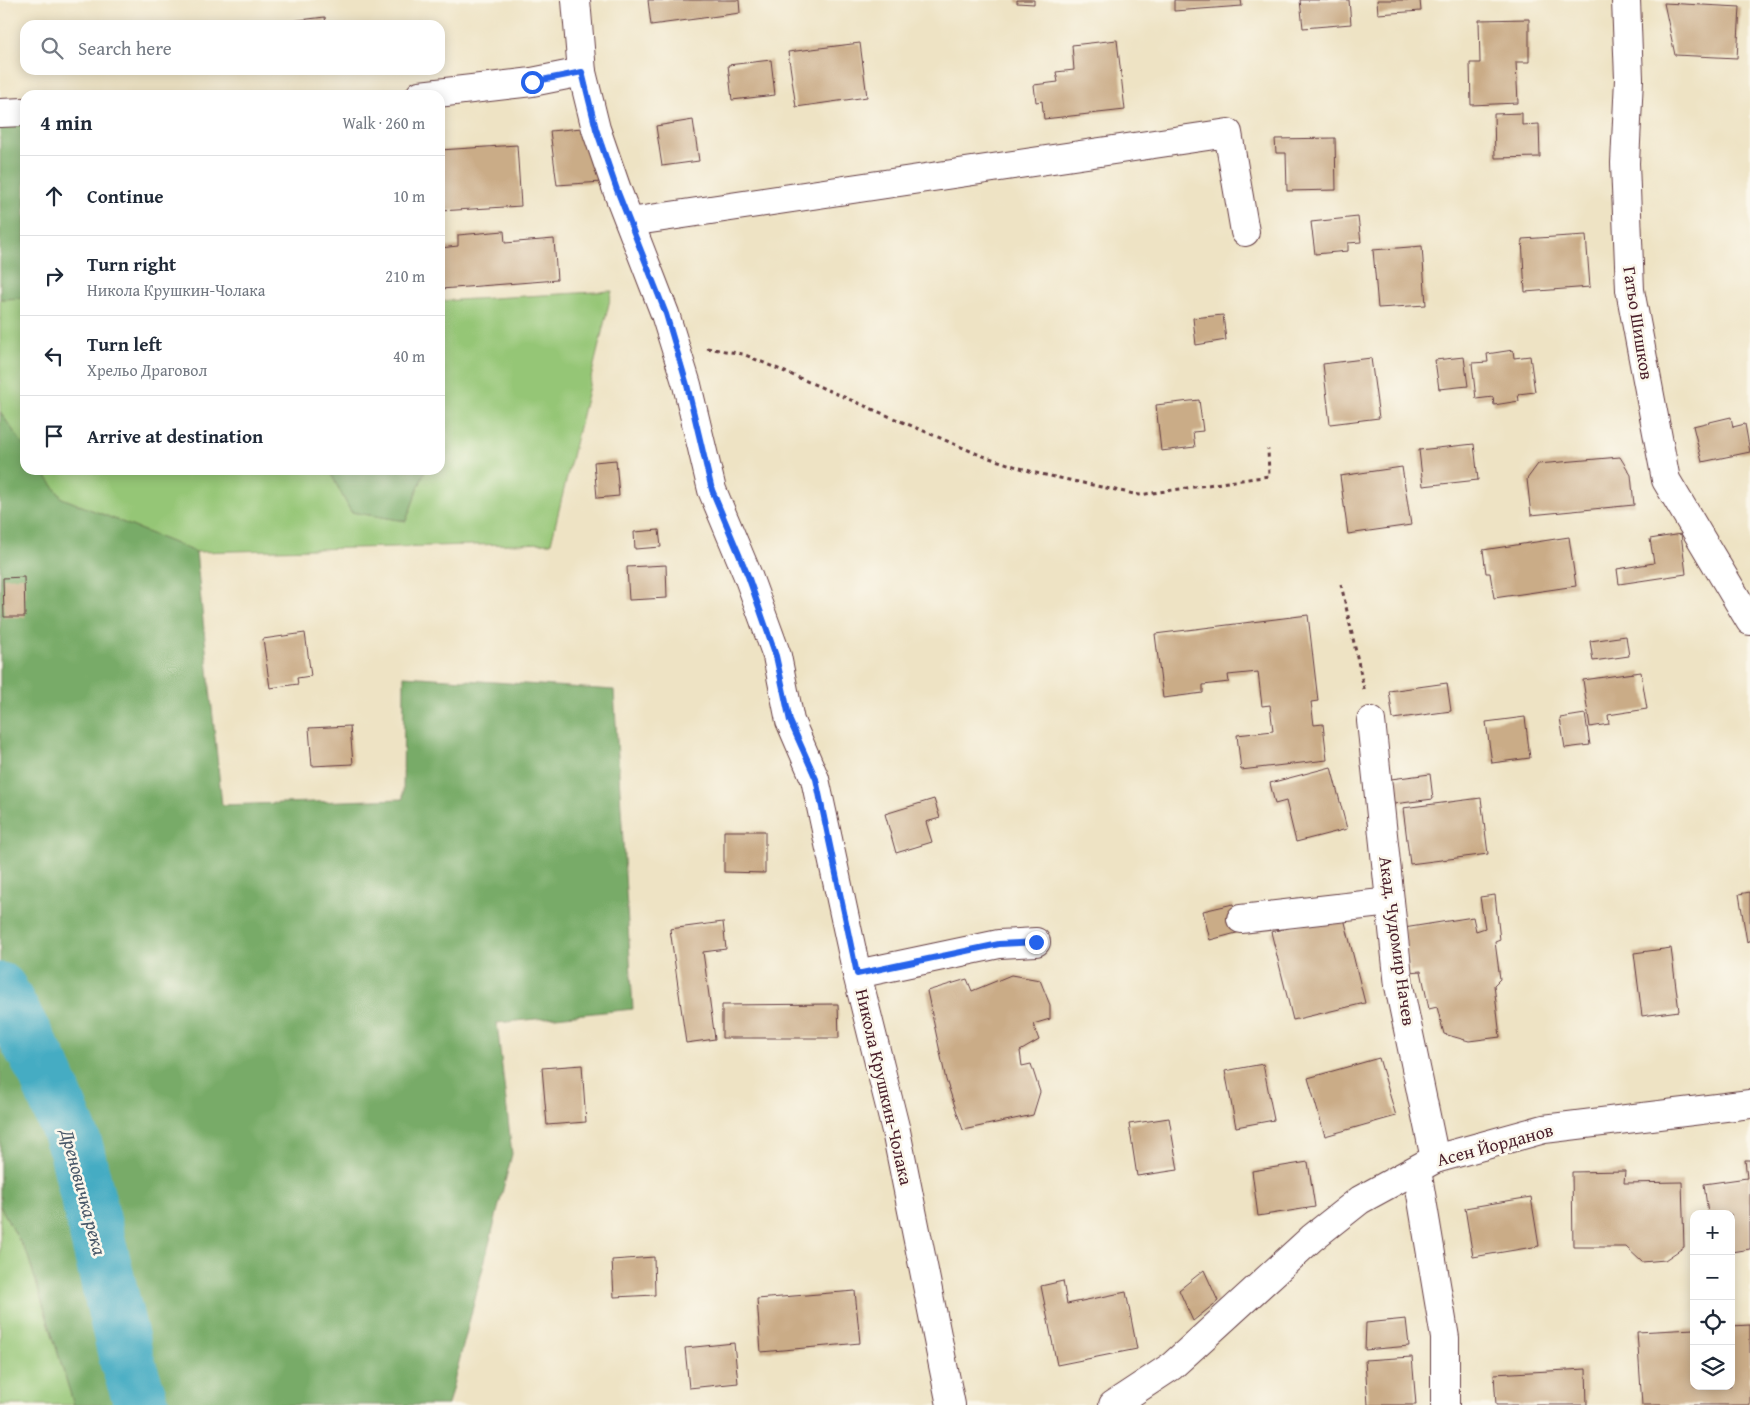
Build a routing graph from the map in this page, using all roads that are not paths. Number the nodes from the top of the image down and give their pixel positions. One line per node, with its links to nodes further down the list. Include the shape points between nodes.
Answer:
1 (576, 0): 3 (street, Никола Крушкин-Чолака)
2 (1626, 0): 9 (street, Гатьо Шишков, via 1629,79 1625,163 1630,290 1666,480)
3 (582, 72): 4 (street, via 532,82); 7 (street, Никола Крушкин-Чолака, via 596,129)
4 (445, 92)
5 (20, 112): 6 (street)
6 (0, 113)
7 (630, 222): 8 (street, via 1228,133); 14 (street, Никола Крушкин-Чолака, via 666,314 712,490 773,647 790,721 816,779)
8 (1245, 232)
9 (1750, 620)
10 (1371, 721): 11 (street, Акад. Чудомир Начев)
11 (1390, 902): 12 (street); 16 (street, Акад. Чудомир Начев)
12 (1241, 919)
13 (1036, 942): 14 (street, via 999,944)
14 (857, 974): 17 (street, Никола Крушкин-Чолака, via 896,1131)
15 (1750, 1104): 16 (street, Асен Йорданов, via 1544,1129)
16 (1426, 1165): 18 (street, Асен Йорданов, via 1360,1200 1312,1238 1172,1366); 19 (street, Акад. Чудомир Начев, via 1445,1338)
17 (951, 1405)
18 (1113, 1405)
19 (1445, 1405)

